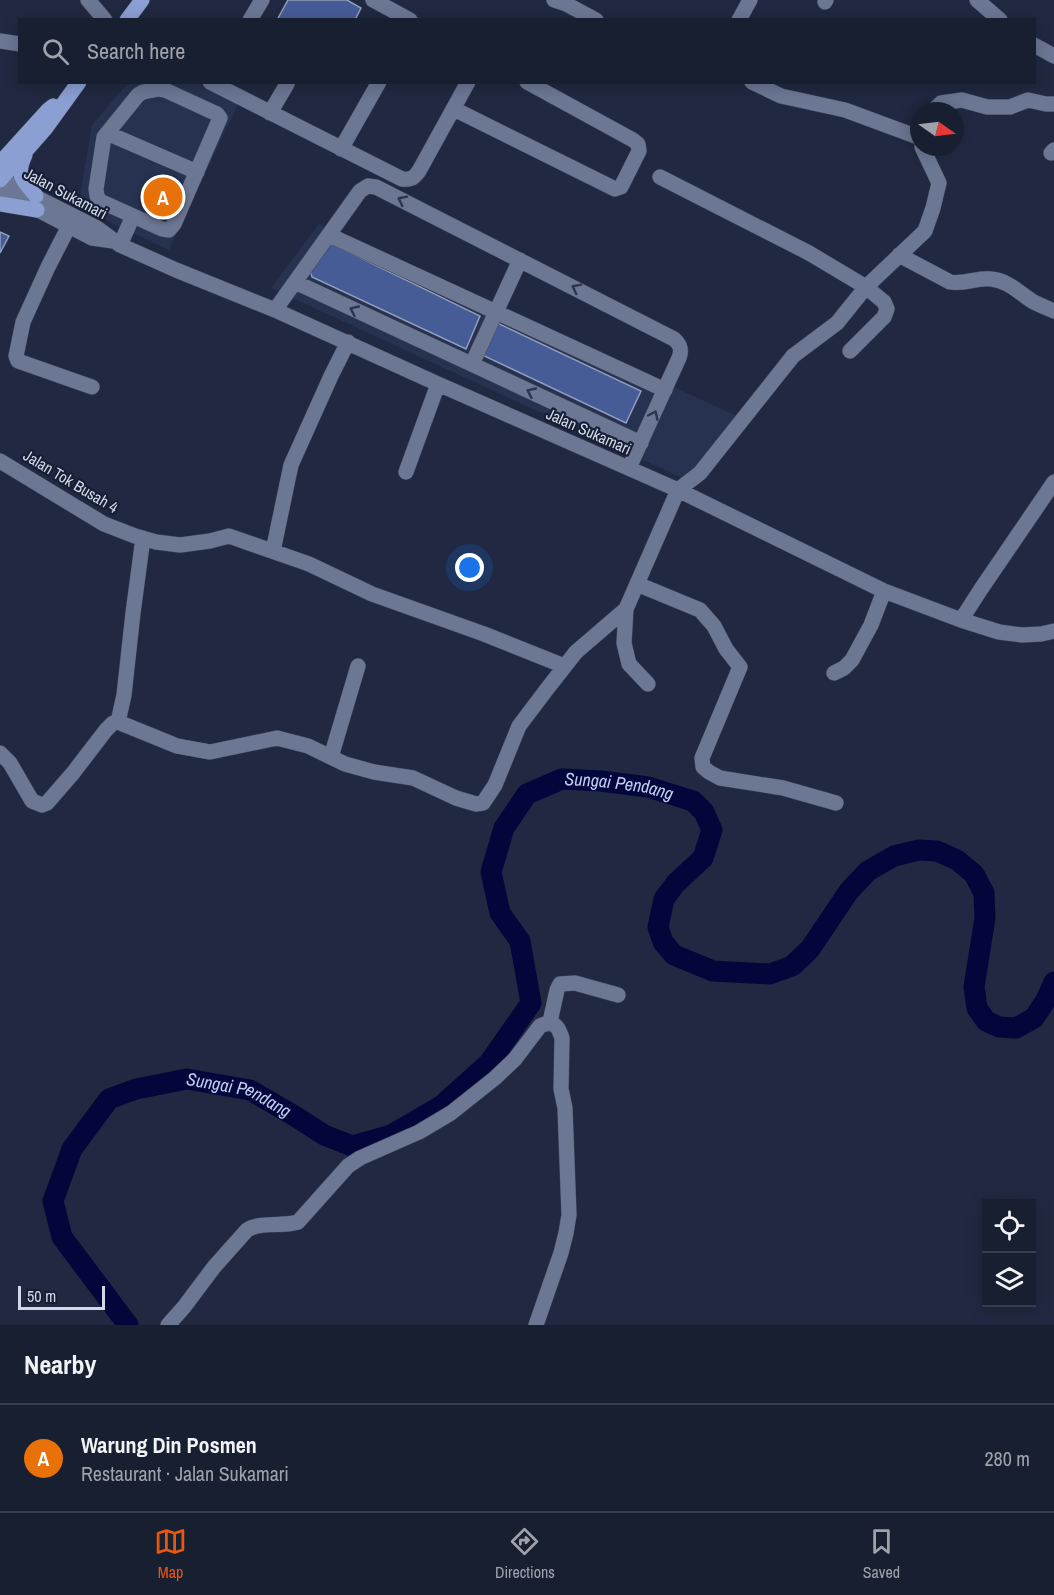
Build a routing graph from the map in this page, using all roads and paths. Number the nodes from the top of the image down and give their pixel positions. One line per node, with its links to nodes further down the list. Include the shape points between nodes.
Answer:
1 (88, 0): 8 (street)
2 (142, 0): 9 (main road)
3 (262, 0): 10 (street)
4 (373, 0): 11 (street)
5 (554, 0): 12 (street)
6 (750, 0): 13 (street)
7 (977, 0): 14 (street)
8 (103, 18)
9 (129, 18)
10 (251, 18)
11 (406, 18)
12 (592, 18)
13 (740, 18)
14 (998, 18)
15 (0, 40): 16 (street)
16 (18, 44)
17 (1036, 46): 18 (street)
18 (1054, 56)
19 (214, 84): 29 (street)
20 (287, 84): 29 (street)
21 (378, 84): 32 (street)
22 (467, 84): 28 (street)
23 (531, 84): 28 (street, via 638,144 639,151 621,187 615,189)
24 (757, 84): 31 (street, via 781,96 845,110)
25 (76, 87): 33 (main road); 35 (main road, via 48,110)
26 (948, 102): 27 (street, via 962,100 987,107 1010,107 1028,100)
27 (1054, 104)
28 (453, 110): 32 (street, via 419,171 408,180)
29 (270, 113): 32 (street)
30 (106, 133): 36 (street); 36 (street, via 138,95 165,90 220,118); 41 (street, via 96,196)
31 (910, 136)
32 (341, 149)
33 (27, 150): 38 (main road); 39 (main road, via 20,170)
34 (926, 156): 45 (street, via 939,183 933,208 925,231)
35 (0, 164)
36 (197, 172): 41 (street, via 169,230)
37 (660, 177): 48 (street)
38 (0, 182): 39 (street, Jalan Sukamari)
39 (37, 203): 40 (main road); 42 (street, Jalan Sukamari); 44 (street, Jalan Sukamari, via 97,228)
40 (0, 204)
41 (133, 216): 44 (street)
42 (69, 226): 44 (street, Jalan Sukamari, via 92,238); 56 (street, via 23,322 16,356 18,361)
43 (329, 235): 46 (street, one-way to 43, via 376,186 360,191); 47 (street); 51 (street)
44 (116, 243): 49 (street, Jalan Sukamari)
45 (899, 255): 48 (street); 50 (street, via 950,282 958,284 981,278 1007,283)
46 (520, 260): 51 (street); 57 (street, one-way to 46, via 681,352 674,339)
47 (294, 282): 49 (street); 54 (street, one-way to 47)
48 (866, 287): 53 (street, via 887,309 884,317); 63 (street, via 837,323 794,356 700,473)
49 (275, 310): 52 (street, Jalan Sukamari)
50 (1054, 311)
51 (496, 312): 54 (street); 57 (street)
52 (348, 342): 55 (street, Jalan Sukamari); 65 (street, via 291,465)
53 (850, 351)
54 (472, 364): 58 (street, one-way to 54)
55 (438, 384): 60 (street, Jalan Sukamari); 61 (street)
56 (92, 387)
57 (665, 390): 58 (street, one-way to 57)
58 (641, 443): 60 (street)
59 (0, 461): 64 (street, Jalan Tok Busah 4, via 104,524)
60 (629, 468): 63 (street, Jalan Sukamari)
61 (406, 472)
62 (1054, 482): 69 (street)
63 (678, 490): 66 (street); 67 (street, Jalan Sukamari)
64 (143, 538): 65 (street, Jalan Tok Busah 4, via 180,544 229,536); 75 (street)
65 (273, 551): 72 (street, via 372,594)
66 (637, 584): 68 (street); 78 (street, via 700,610 740,668 702,758 703,767 720,778 783,788)
67 (884, 591): 69 (street, Jalan Sukamari); 73 (street, via 852,660)
68 (626, 609): 72 (street); 74 (street, via 624,643 628,663)
69 (962, 620): 70 (street, Jalan Sukamari, via 1022,635)
70 (1054, 632)
71 (358, 666): 77 (street)
72 (564, 666): 77 (street, via 519,726 495,785 483,803 456,798 412,778 374,772)
73 (834, 673)
74 (648, 684)
75 (118, 722): 76 (street, via 106,730 42,805 32,801); 77 (street, via 177,746 210,753 277,738 309,746)
76 (0, 753)
77 (331, 757)
78 (836, 803)
79 (618, 995): 80 (street, via 575,983 560,984)
80 (550, 1022): 81 (street, via 540,1026 495,1078 451,1113 348,1166 298,1222 247,1230); 82 (street, via 556,1025 561,1038 568,1215 561,1253)
81 (168, 1325)
82 (536, 1325)

